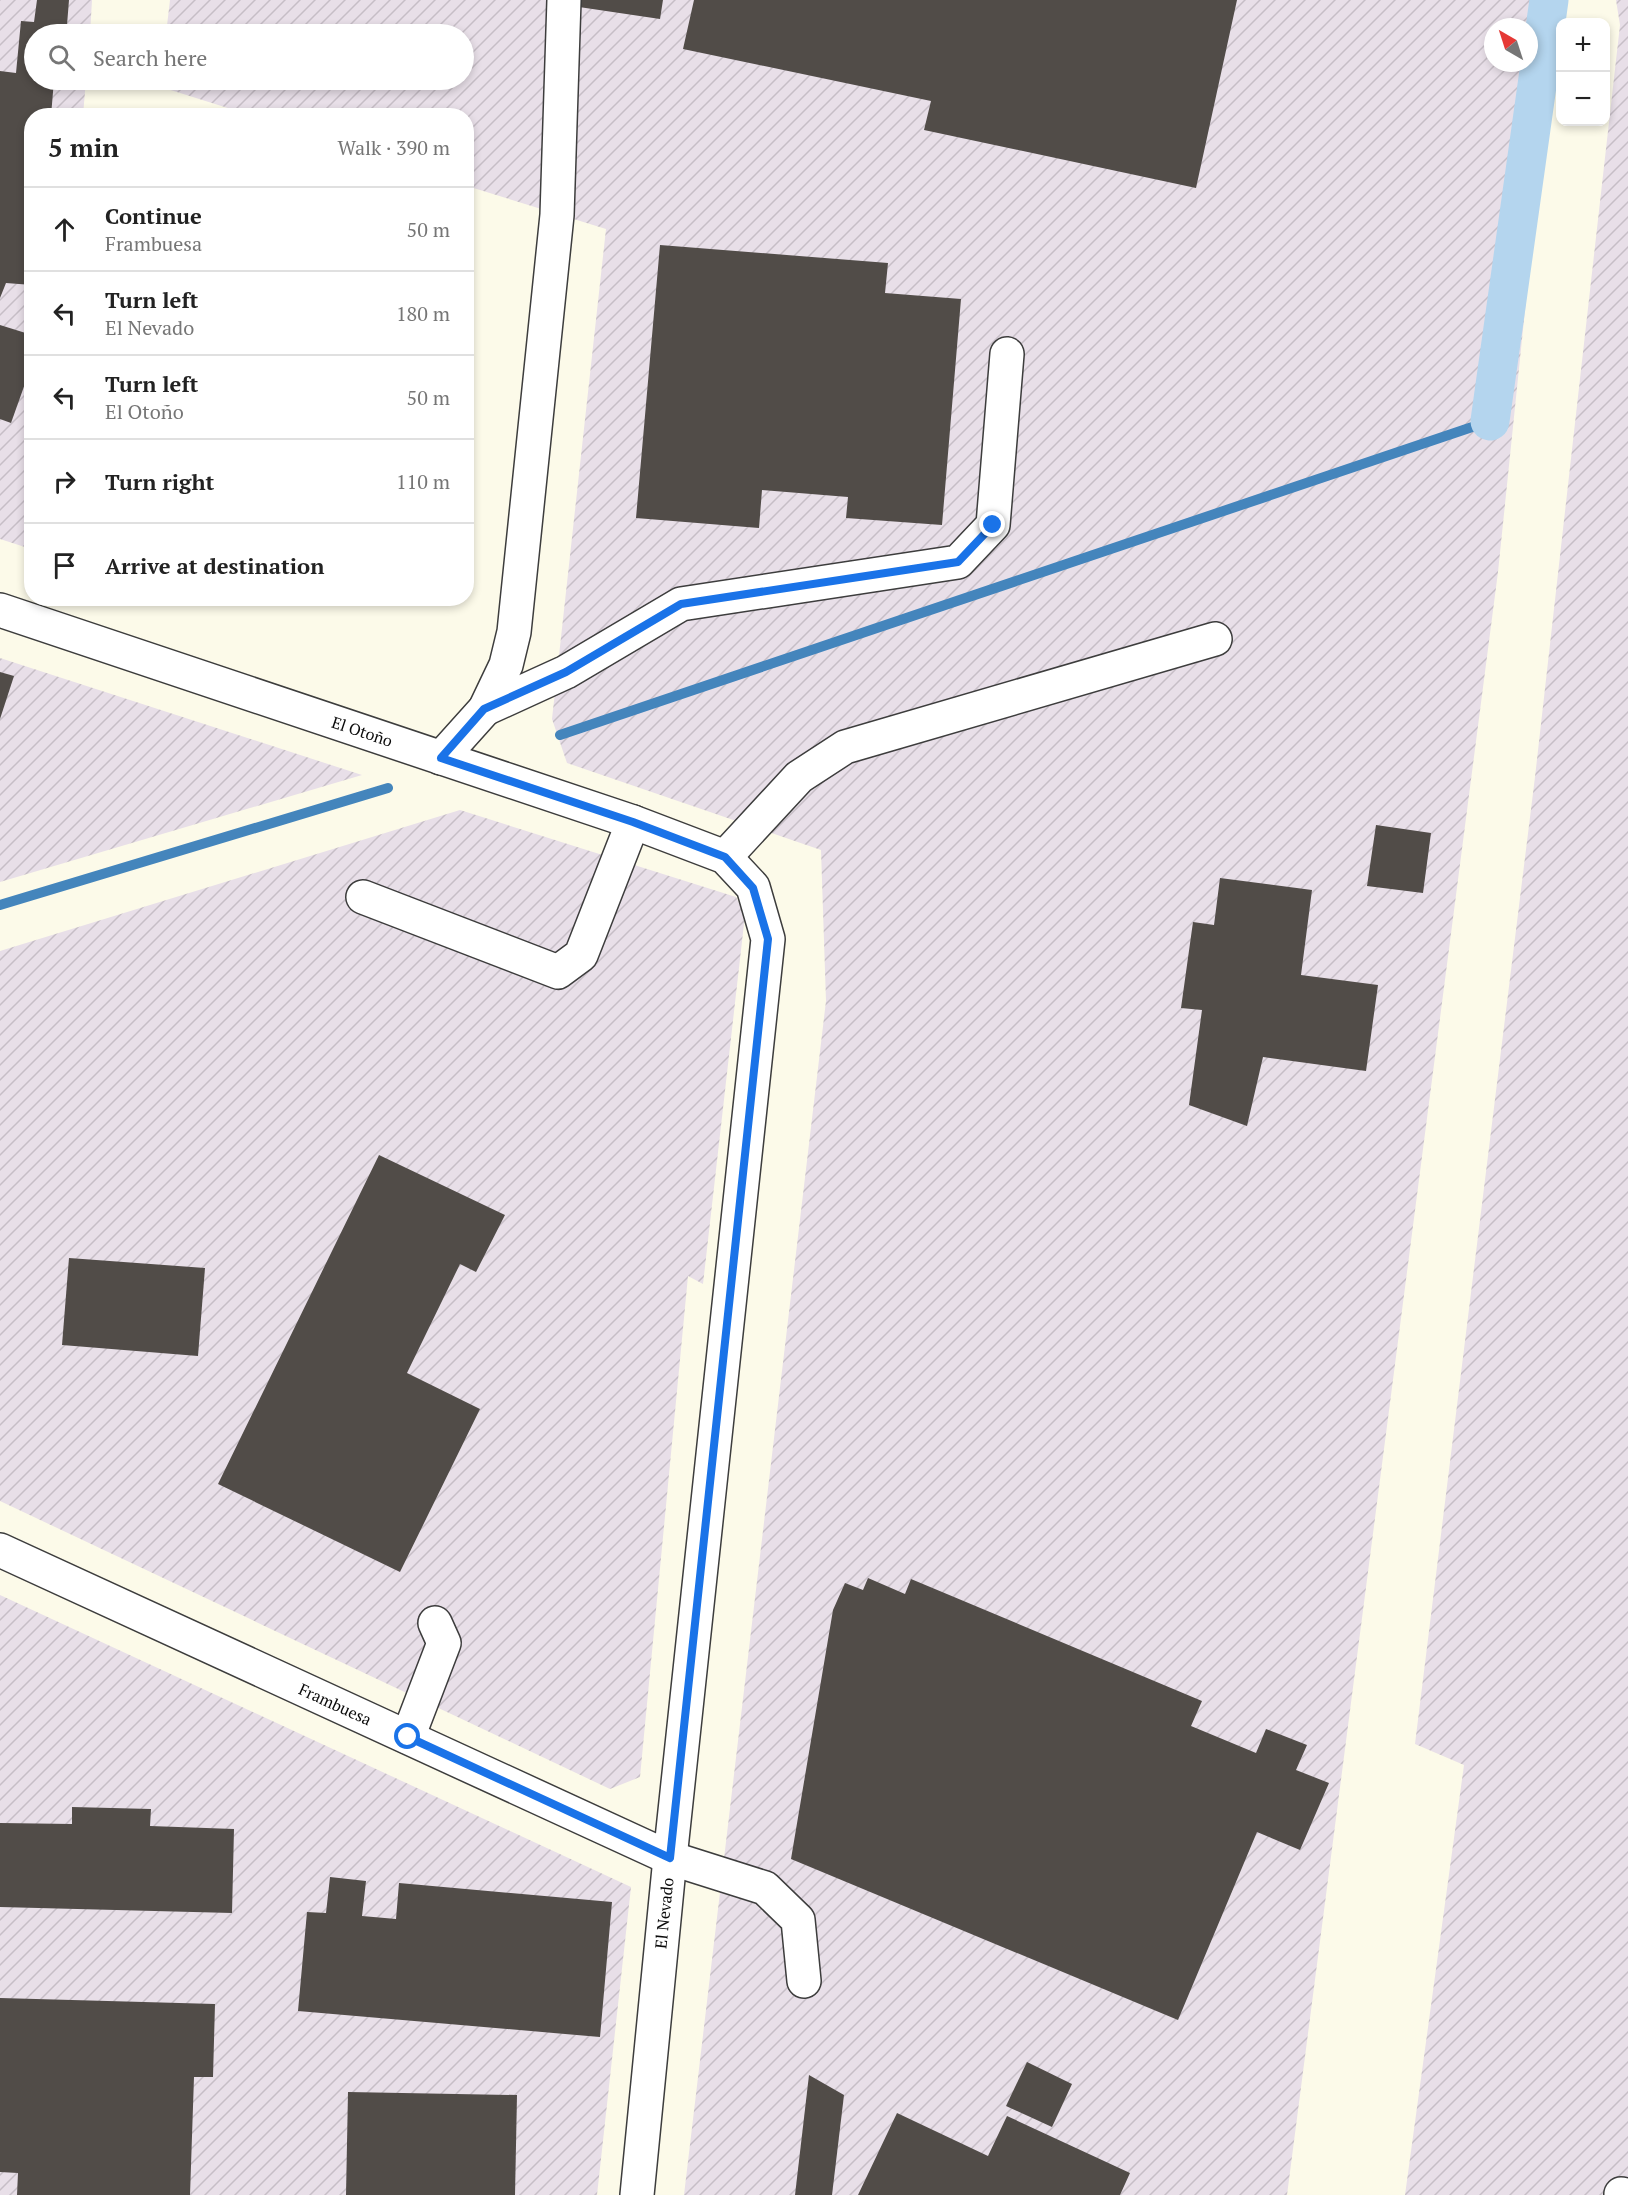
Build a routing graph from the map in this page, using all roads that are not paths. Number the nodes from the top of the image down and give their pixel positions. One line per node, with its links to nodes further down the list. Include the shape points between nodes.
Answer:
1 (564, 0): 5 (street, via 557,215 514,632 506,665)
2 (1007, 354): 5 (street, via 993,525 958,562 681,604 566,672)
3 (0, 610): 6 (street, El Otoño)
4 (1215, 639): 8 (street, via 845,747 799,777)
5 (484, 709): 6 (street)
6 (441, 758): 7 (street, El Otoño)
7 (633, 822): 8 (street, El Otoño); 9 (street, via 581,955 558,972)
8 (725, 857): 13 (street, El Nevado, via 753,888 768,939)
9 (363, 897)
10 (0, 1550): 12 (street, Frambuesa)
11 (435, 1623): 12 (street, via 444,1643)
12 (408, 1737): 13 (street, Frambuesa)
13 (670, 1858): 14 (street, Frambuesa, via 765,1888 798,1920); 15 (street, El Nevado)
14 (804, 1981)
15 (637, 2195)

